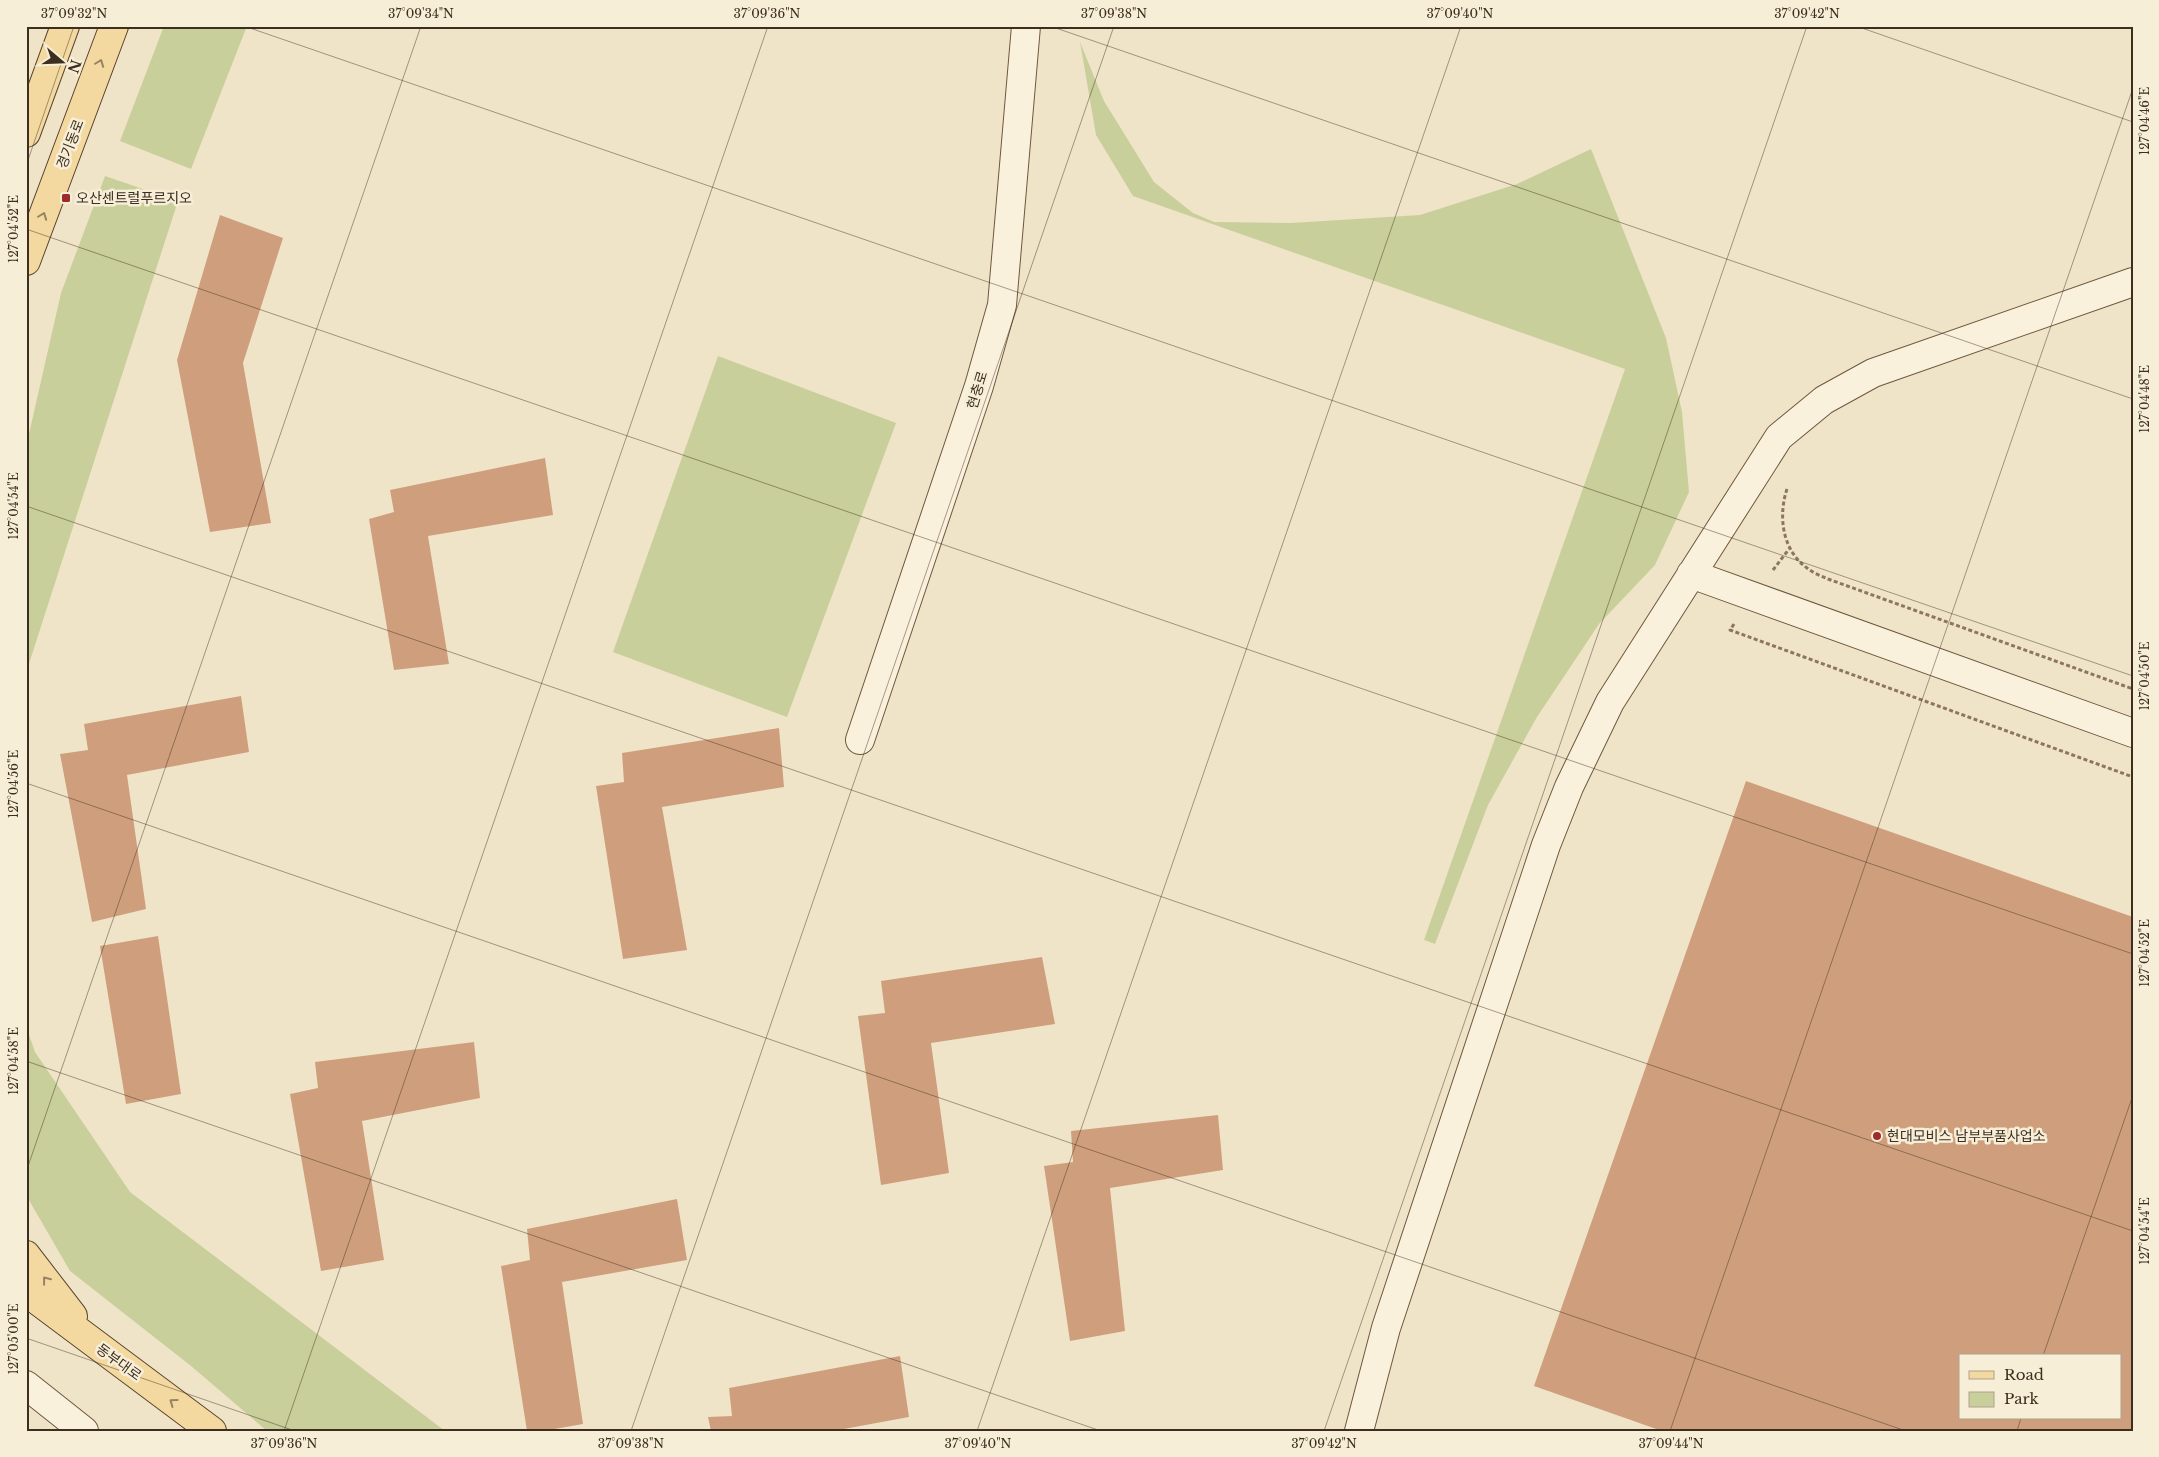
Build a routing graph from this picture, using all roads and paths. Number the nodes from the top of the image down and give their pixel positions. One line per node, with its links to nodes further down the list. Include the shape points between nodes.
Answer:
1 (66, 26): 4 (main road)
2 (114, 26): 5 (main road, 경기동로, one-way to 2)
3 (1026, 26): 12 (street, 현충로, via 1002,305 979,386)
4 (26, 133)
5 (26, 261)
6 (2133, 282): 8 (street, via 1873,373 1824,400 1779,437)
7 (1787, 487): 10 (path, via 1782,503 1783,525 1789,549 1807,568 1828,579)
8 (1691, 574): 11 (street); 18 (street, via 1610,702 1546,845 1386,1328)
9 (1730, 630): 13 (path)
10 (2133, 690)
11 (2133, 732)
12 (860, 740)
13 (2133, 777)
14 (26, 1256): 16 (main road, one-way to 14)
15 (26, 1292): 16 (main road, 동부대로)
16 (97, 1346): 20 (main road, 동부대로, one-way to 16)
17 (26, 1385): 19 (street)
18 (1361, 1422)
19 (84, 1431)
20 (212, 1431)

